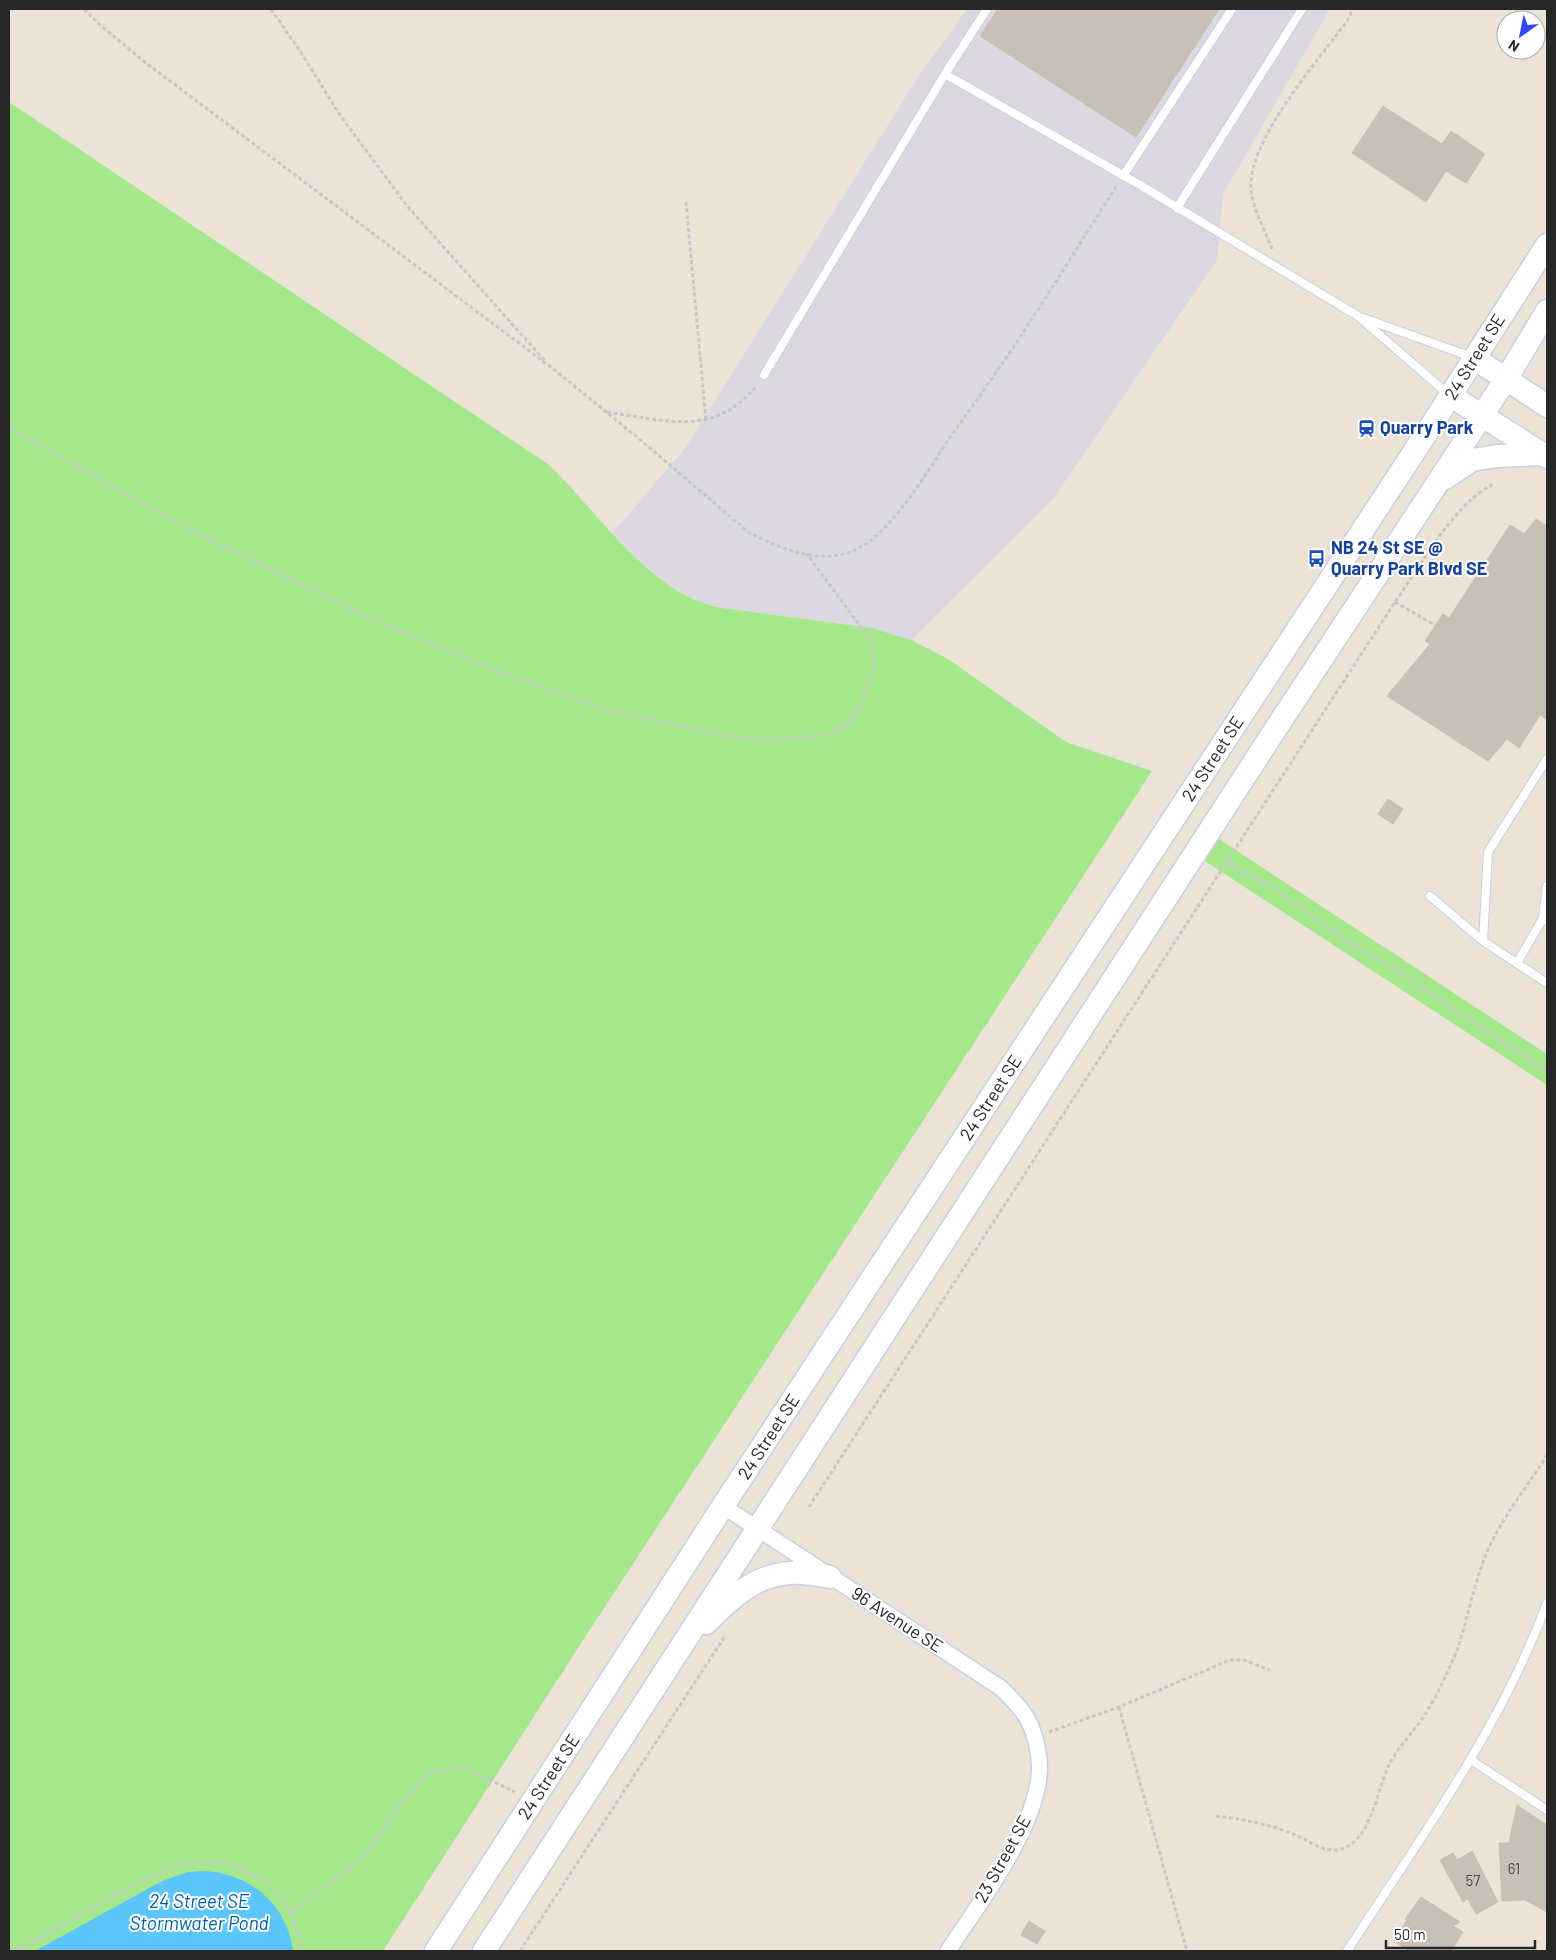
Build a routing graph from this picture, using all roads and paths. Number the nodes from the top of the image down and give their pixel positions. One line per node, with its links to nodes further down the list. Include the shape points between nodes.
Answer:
1 (84, 9): 16 (path, via 146,64)
2 (272, 9): 16 (path, via 340,115 407,206)
3 (987, 9): 7 (lane)
4 (1232, 9): 8 (lane)
5 (1302, 9): 10 (lane)
6 (1353, 9): 12 (path, via 1274,124 1255,163 1251,180 1255,207)
7 (945, 74): 8 (lane); 17 (lane)
8 (1123, 176): 10 (lane); 28 (path, via 1019,338 884,529 866,545 841,555)
9 (686, 202): 23 (path)
10 (1177, 208): 12 (lane)
11 (1547, 245): 15 (main road, 24 Street SE)
12 (1282, 270): 14 (lane)
13 (1547, 311): 18 (main road, 24 Street SE)
14 (1358, 316): 15 (lane); 19 (lane)
15 (1474, 358): 18 (main road); 19 (main road, 24 Street SE)
16 (552, 368): 21 (path)
17 (764, 375): 23 (path, via 744,398 722,414)
18 (1506, 379): 20 (main road); 22 (main road, 24 Street SE)
19 (1451, 396): 22 (main road); 41 (main road, 24 Street SE)
20 (1547, 406)
21 (607, 412): 23 (path, via 679,421); 28 (path, via 747,531 767,542)
22 (1482, 416): 25 (main road); 26 (main road, 24 Street SE)
23 (706, 420)
24 (9, 428): 28 (path, via 187,528 369,618 500,672 603,708 727,736 771,740 821,736 844,727 860,708 874,667 874,652 868,637)
25 (1545, 455): 26 (main road, via 1472,460)
26 (1438, 482): 43 (main road, 24 Street SE)
27 (1495, 483): 29 (path, via 1472,497 1455,516)
28 (806, 554)
29 (1395, 602): 30 (path); 32 (path)
30 (1435, 625)
31 (1547, 759): 36 (lane, via 1488,852)
32 (1227, 863): 39 (path, via 1270,884 1353,944 1398,970); 42 (path)
33 (1547, 886): 35 (lane)
34 (1430, 896): 36 (lane)
35 (1545, 920): 37 (lane)
36 (1483, 942): 37 (lane)
37 (1517, 963): 38 (lane)
38 (1547, 983)
39 (1547, 1070)
40 (1547, 1455): 55 (path, via 1509,1510 1488,1548 1461,1640 1446,1674 1426,1714 1389,1765 1360,1836 1344,1848 1324,1849 1273,1827)
41 (724, 1506): 43 (street, 96 Avenue SE); 53 (main road, 24 Street SE)
42 (809, 1506)
43 (757, 1529): 44 (street, 96 Avenue SE); 47 (main road, 24 Street SE)
44 (830, 1576): 47 (main road, via 792,1573 767,1576 748,1586 719,1610); 50 (street, 96 Avenue SE, via 1001,1688 1019,1706)
45 (1547, 1603): 52 (lane, via 1519,1672)
46 (730, 1630): 61 (path)
47 (681, 1648): 60 (main road, 24 Street SE)
48 (1270, 1670): 49 (path, via 1244,1660 1230,1660)
49 (1119, 1707): 50 (path); 63 (path)
50 (1034, 1737): 51 (street, 96 Avenue SE)
51 (1038, 1759): 62 (street, 23 Street SE, via 1035,1795 1023,1827 1004,1866)
52 (1471, 1760): 54 (lane); 64 (lane)
53 (532, 1803): 56 (path, via 508,1787 463,1767 430,1772 399,1807 365,1856); 59 (main road, 24 Street SE)
54 (1547, 1810)
55 (1216, 1816)
56 (292, 1912): 57 (path, via 267,1881 224,1862 181,1864 136,1884); 58 (path)
57 (15, 1951)
58 (300, 1951)
59 (436, 1951)
60 (484, 1951)
61 (520, 1951)
62 (948, 1951)
63 (1188, 1951)
64 (1347, 1951)

